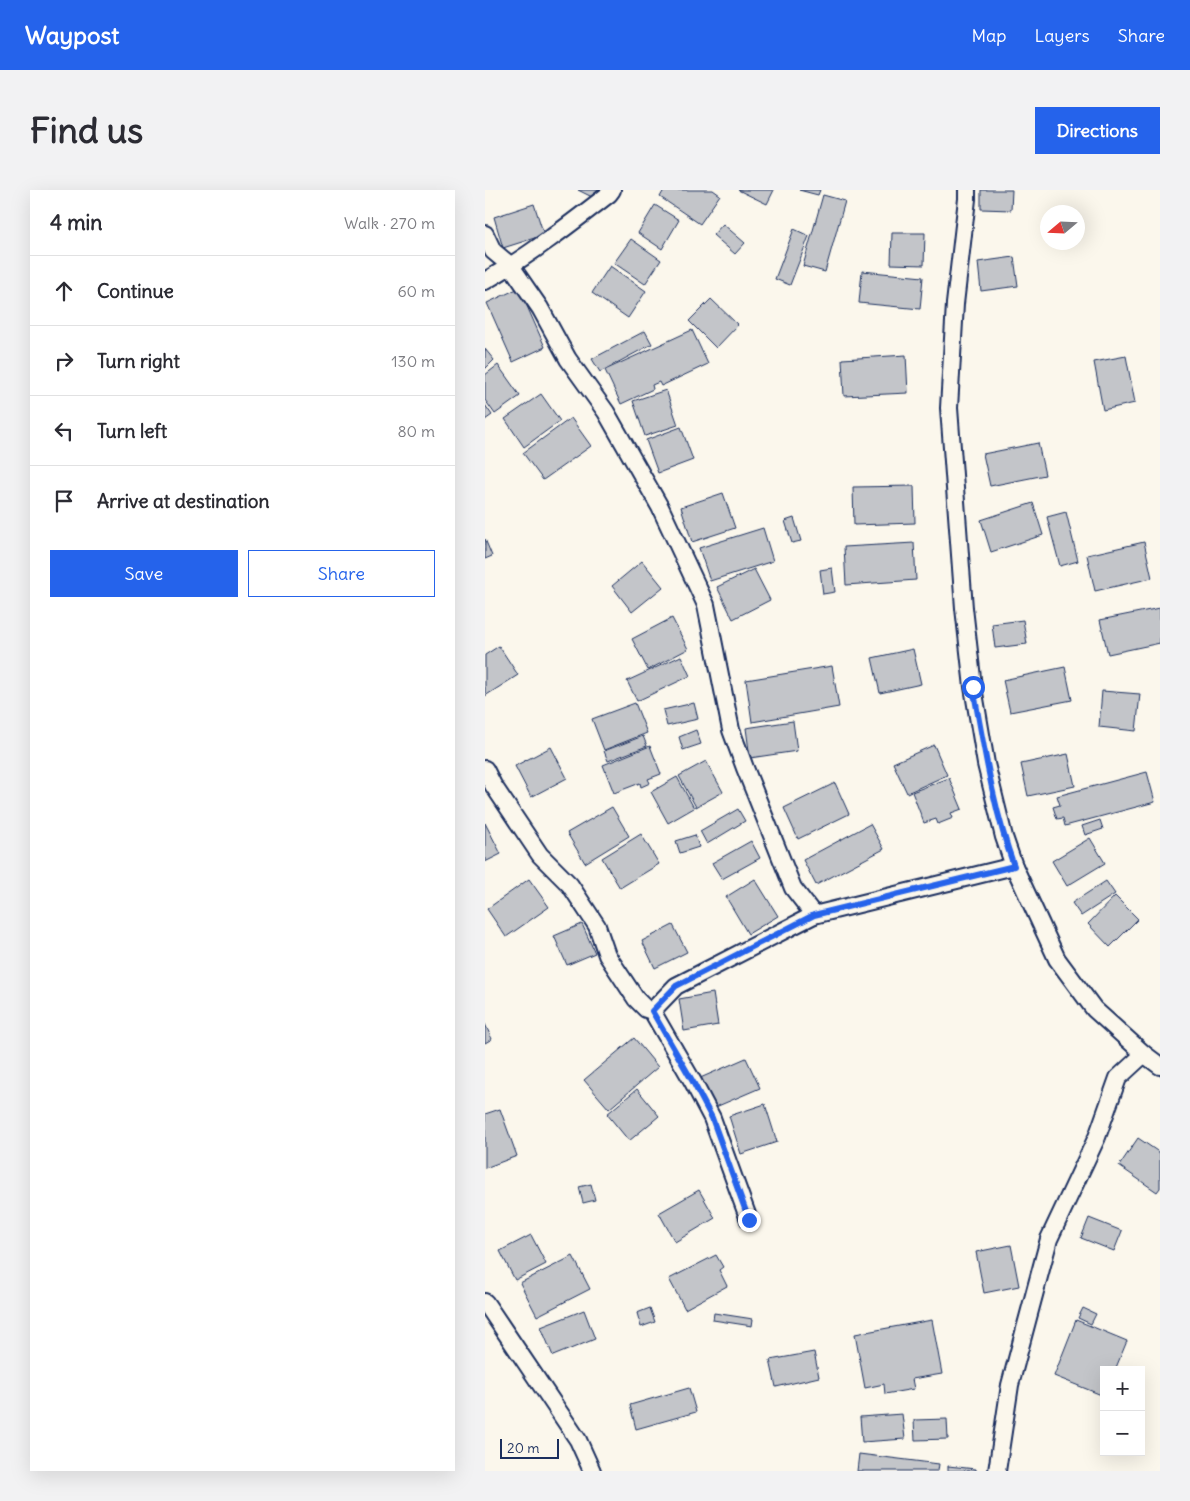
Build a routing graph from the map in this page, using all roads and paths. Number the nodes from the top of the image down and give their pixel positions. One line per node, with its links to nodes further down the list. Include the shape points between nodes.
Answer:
1 (612, 190): 4 (street, via 558,234)
2 (967, 190): 7 (street, via 955,304 949,408 973,687 987,764)
3 (485, 234): 4 (street, via 493,251)
4 (511, 266): 5 (street); 8 (street, via 540,308 568,359 606,412 660,507 698,587 706,605 731,730 793,888)
5 (485, 281)
6 (485, 769): 9 (street, via 540,855 570,885 597,926 607,955 636,999)
7 (1014, 866): 8 (street); 10 (street, via 1057,959 1094,1009)
8 (814, 915): 9 (street, via 676,986)
9 (652, 1011): 12 (street, via 712,1118)
10 (1144, 1054): 11 (street); 15 (street, via 1118,1078 1097,1137 1049,1240 1010,1385)
11 (1160, 1066)
12 (749, 1220)
13 (485, 1302): 14 (street, via 578,1440)
14 (592, 1471)
15 (997, 1471)

